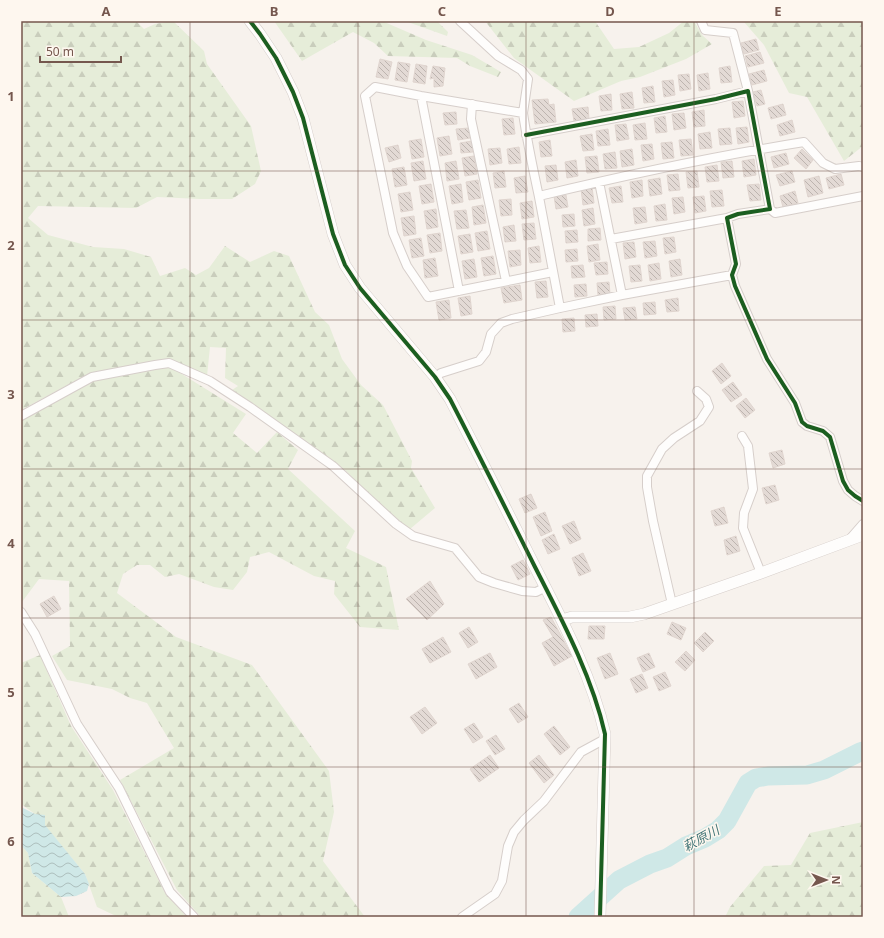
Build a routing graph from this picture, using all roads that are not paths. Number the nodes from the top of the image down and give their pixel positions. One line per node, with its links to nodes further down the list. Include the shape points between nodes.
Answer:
1 (250, 21): 23 (street, via 276,58 293,92 303,118 333,234 345,265 360,288)
2 (460, 21): 7 (street, via 498,56 521,70 528,79)
3 (701, 21): 4 (street, via 706,30 733,33)
4 (748, 90): 8 (street, via 716,99); 9 (street)
5 (421, 96): 6 (street); 20 (street); 20 (street, via 375,87 365,96 393,233 407,266 428,297)
6 (472, 104): 7 (street); 19 (street, via 471,119)
7 (524, 113): 8 (street)
8 (526, 136): 12 (street)
9 (759, 149): 10 (street, via 804,142 823,163 834,169); 11 (street); 14 (street)
10 (863, 167)
11 (599, 182): 12 (street); 16 (street)
12 (539, 196): 17 (street)
13 (863, 196): 14 (street, via 775,213)
14 (770, 209): 15 (street)
15 (727, 218): 16 (street); 18 (street, via 736,264)
16 (610, 239): 21 (street)
17 (553, 272): 19 (street); 22 (street)
18 (732, 275): 21 (street); 27 (street, via 768,359 795,403 802,422 830,437 843,481 854,496)
19 (506, 281): 20 (street)
20 (459, 291)
21 (622, 295): 22 (street)
22 (560, 308): 23 (street, via 502,323 491,334 486,352 479,361)
23 (435, 377): 32 (street, via 450,399)
24 (697, 391): 33 (street, via 706,399 709,407 700,421 662,449 648,476 652,522)
25 (21, 416): 32 (street, via 92,377 169,363 210,381 276,425 333,466 396,524 413,536 455,548 479,577 522,591 536,592)
26 (742, 436): 31 (street, via 748,446 752,489 744,513 743,528)
27 (863, 500)
28 (863, 524): 30 (street)
29 (863, 535): 30 (street)
30 (848, 540): 31 (street)
31 (761, 573): 33 (street)
32 (546, 587): 35 (street)
33 (672, 604): 35 (street, via 630,617 572,617)
34 (21, 612): 38 (street, via 35,634 77,724 119,788 170,892)
35 (562, 620): 36 (street, via 599,706)
36 (605, 739): 37 (street); 39 (street, via 581,752 544,801 514,832 508,846 502,881 495,894)
37 (600, 913)
38 (194, 917)
39 (462, 917)

